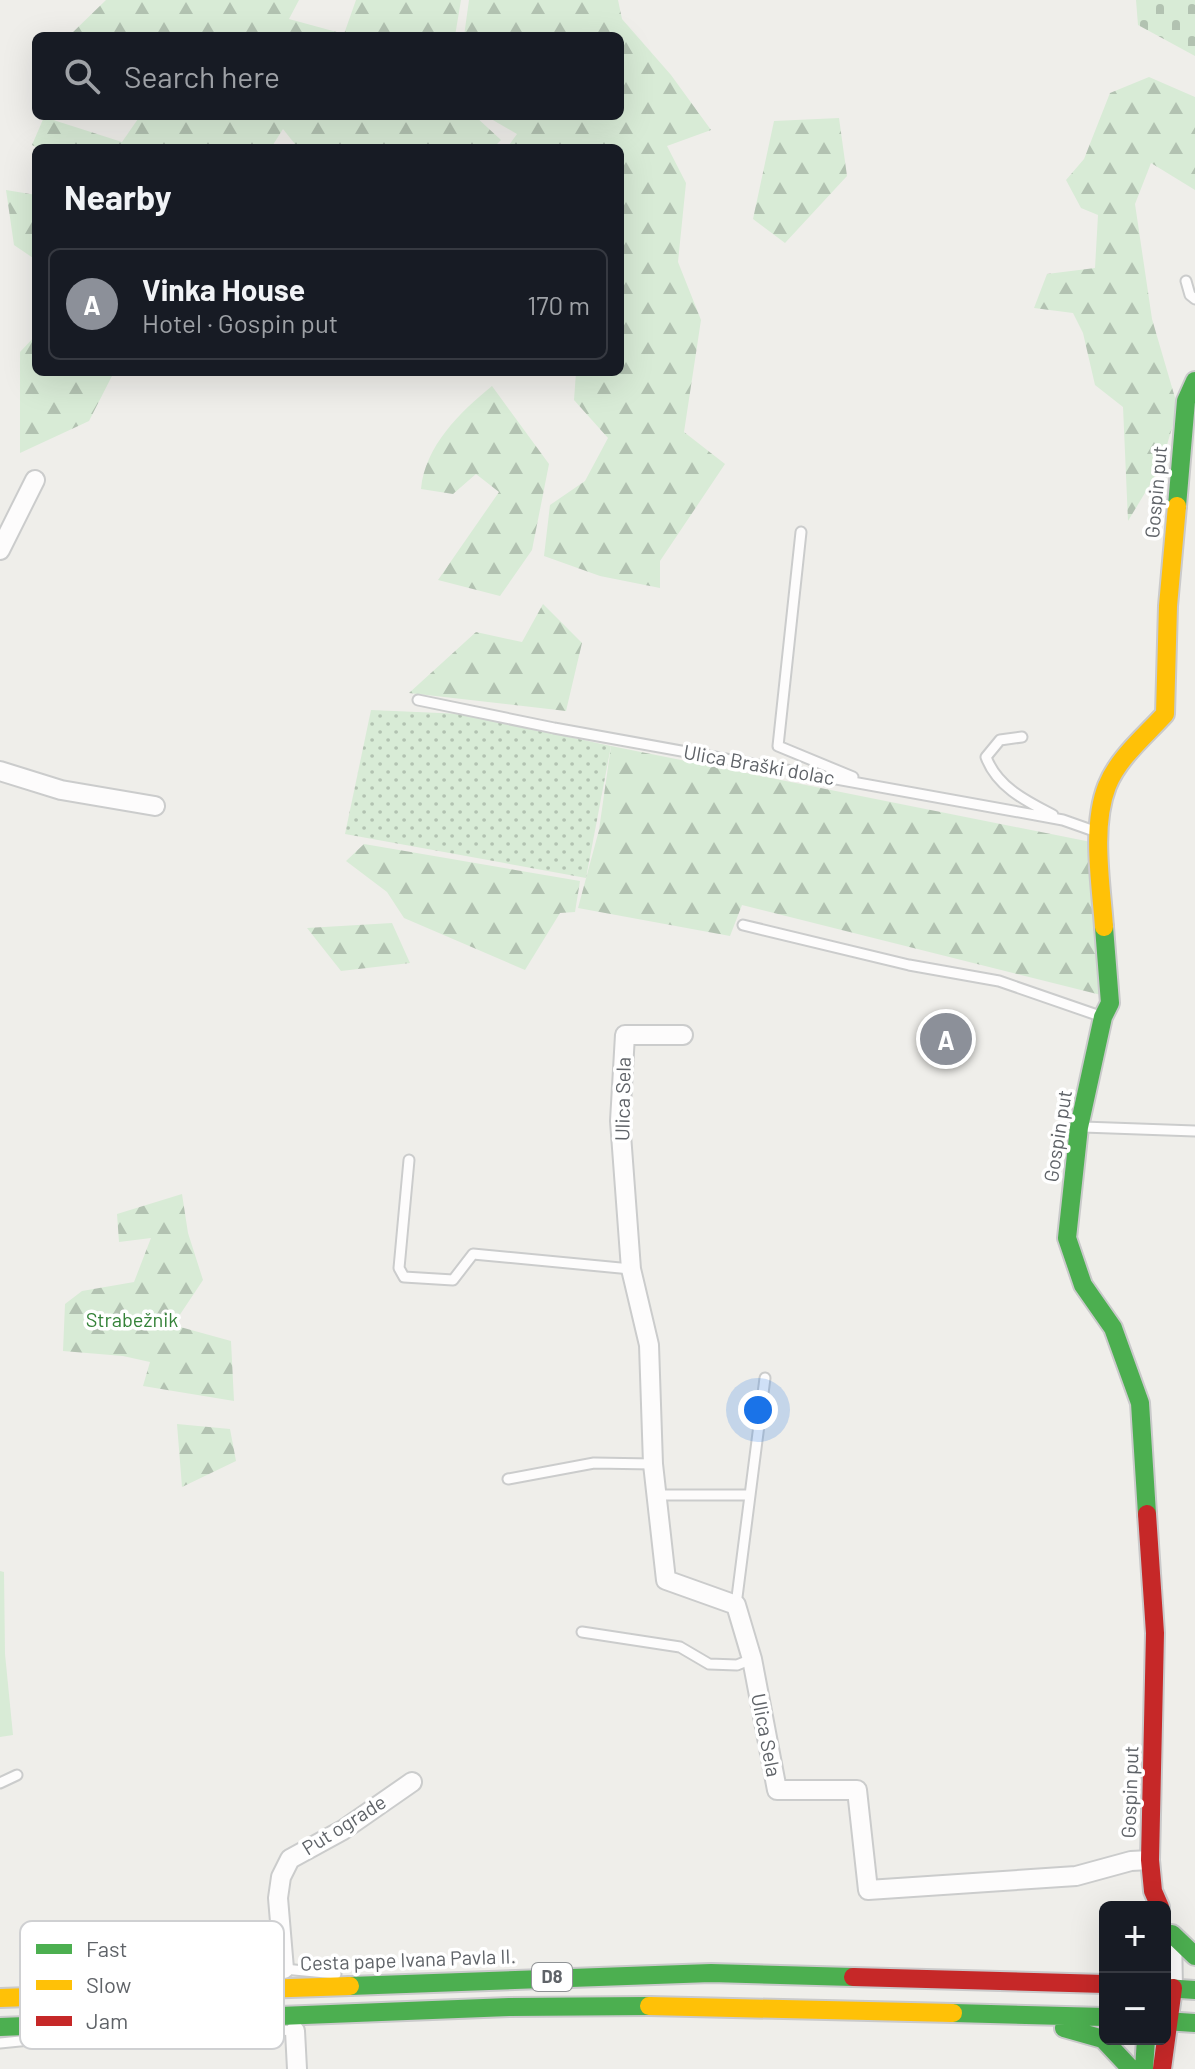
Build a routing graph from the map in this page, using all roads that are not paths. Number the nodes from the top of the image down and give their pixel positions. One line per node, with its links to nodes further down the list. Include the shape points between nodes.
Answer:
1 (1186, 281): 2 (lane)
2 (1195, 299)
3 (1194, 382): 13 (main road, Gospin put, via 1186,401 1169,592 1165,714 1117,768 1105,790)
4 (35, 480): 6 (street)
5 (801, 532): 10 (lane, via 778,746)
6 (0, 550)
7 (418, 700): 10 (lane, Ulica Braški dolac)
8 (1022, 737): 12 (lane, via 1000,740 986,757 991,772 1019,797)
9 (0, 771): 11 (street, via 51,788)
10 (871, 785): 12 (lane, Ulica Braški dolac)
11 (155, 806)
12 (1063, 820): 13 (lane, Ulica Braški dolac)
13 (1100, 833): 15 (main road, Gospin put, via 1110,1003)
14 (743, 925): 15 (lane, via 999,981)
15 (1103, 1017): 17 (main road, Gospin put)
16 (683, 1035): 20 (street, Ulica Sela, via 625,1035 620,1121)
17 (1079, 1127): 18 (lane); 32 (main road, Gospin put, via 1067,1238 1083,1285 1113,1328 1140,1403 1155,1633)
18 (1195, 1131)
19 (409, 1160): 20 (lane, via 399,1268 404,1277 453,1280 473,1254)
20 (631, 1269): 22 (street, Ulica Sela, via 649,1345)
21 (765, 1378): 25 (lane)
22 (653, 1464): 23 (lane, via 594,1463); 24 (street, Ulica Sela)
23 (508, 1479)
24 (656, 1495): 25 (lane); 26 (street, Ulica Sela, via 666,1580)
25 (749, 1495): 26 (lane)
26 (736, 1605): 28 (street, Ulica Sela)
27 (582, 1632): 28 (lane, via 680,1647 709,1664 737,1665)
28 (752, 1659): 32 (street, Ulica Sela, via 777,1790 857,1790 868,1890 1076,1876)
29 (17, 1775): 31 (lane)
30 (412, 1782): 34 (street, Put ograde, via 290,1859 281,1877)
31 (0, 1783)
32 (1150, 1860): 33 (main road, Gospin put)
33 (1155, 1901)
34 (280, 1921)
35 (1171, 1929): 36 (main road)
36 (1195, 1956)
37 (284, 1969): 38 (lane, via 335,1973)
38 (353, 1983): 39 (main road, Cesta pape Ivana Pavla II. / D8, via 711,1973); 40 (main road, Cesta pape Ivana Pavla II. / D8)
39 (1099, 1984)
40 (284, 1986)
41 (1171, 1988): 42 (main road)
42 (1195, 1990)
43 (20, 1997): 44 (main road, Cesta pape Ivana Pavla II. / D8)
44 (0, 1998)
45 (344, 2012): 46 (main road, D8); 47 (main road, D8, via 690,2006); 54 (lane, via 312,2029)
46 (284, 2014)
47 (993, 2014): 48 (main road, D8); 60 (main road, via 1020,2024 1091,2031 1119,2051)
48 (1099, 2017)
49 (1171, 2021): 50 (main road)
50 (1195, 2023)
51 (20, 2026): 52 (main road, D8)
52 (0, 2027)
53 (284, 2030): 54 (lane)
54 (295, 2031): 59 (street)
55 (20, 2041): 56 (lane)
56 (0, 2043)
57 (1146, 2045): 61 (main road)
58 (1165, 2045): 62 (main road)
59 (297, 2069)
60 (1131, 2069)
61 (1144, 2069)
62 (1162, 2069)

